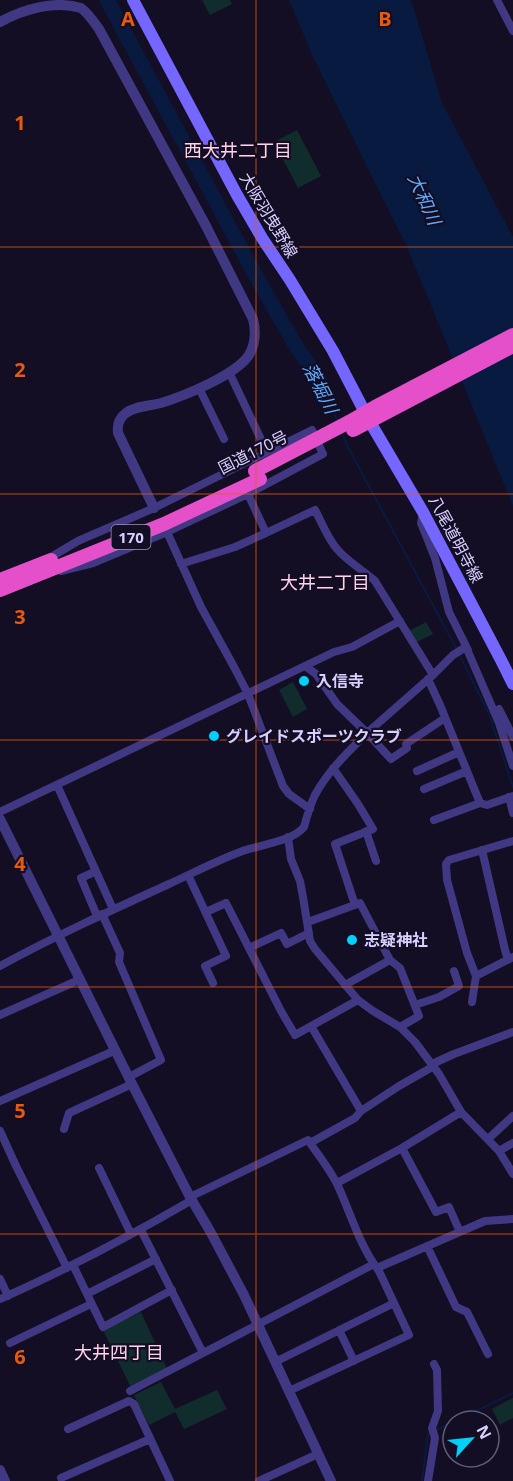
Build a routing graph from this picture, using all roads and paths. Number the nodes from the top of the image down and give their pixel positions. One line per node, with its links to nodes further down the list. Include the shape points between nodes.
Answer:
1 (133, 0): 9 (main road, 大阪羽曳野線, via 237,195)
2 (497, 0): 4 (street)
3 (0, 21): 7 (street, via 36,3 60,0 82,9 99,30 253,319 256,331 252,349)
4 (513, 31)
5 (513, 335): 9 (highway, 国道170号 / 170)
6 (513, 346): 9 (highway, 国道170号 / 170)
7 (229, 372): 8 (street); 11 (street)
8 (199, 388): 10 (street); 14 (street, via 125,413 117,427)
9 (372, 414): 12 (highway, 国道170号 / 170); 15 (main road, 八尾道明寺線)
10 (224, 439)
11 (267, 452): 13 (street, via 312,430 323,454); 14 (street)
12 (257, 475): 19 (highway, 国道170号 / 170); 21 (highway, 国道170号 / 170, via 164,524)
13 (248, 494): 16 (street); 17 (street)
14 (154, 508): 19 (street, via 78,541)
15 (423, 512): 24 (street, via 421,523); 27 (main road, 八尾道明寺線)
16 (167, 532): 18 (street); 21 (street, via 93,563)
17 (266, 532): 18 (street); 23 (street, via 315,510 336,548 375,581)
18 (181, 564): 28 (street)
19 (38, 565): 20 (highway, 国道170号 / 170)
20 (0, 580)
21 (23, 581): 22 (highway, 国道170号 / 170)
22 (0, 590)
23 (400, 621): 25 (street); 26 (street)
24 (461, 650): 26 (street); 31 (street, via 487,683); 33 (street, via 499,723)
25 (305, 666): 28 (street); 30 (street)
26 (430, 677): 29 (street); 30 (street)
27 (513, 684)
28 (248, 694): 37 (street); 41 (street, via 283,786)
29 (446, 718): 30 (street, via 406,744 407,748 391,759); 32 (street)
30 (367, 733): 34 (street)
31 (513, 737)
32 (459, 752): 35 (street); 36 (street)
33 (513, 766)
34 (333, 768): 41 (street); 46 (street, via 372,829)
35 (417, 771)
36 (467, 771): 38 (street); 40 (street)
37 (57, 785): 42 (street); 54 (street)
38 (424, 789)
39 (511, 797): 40 (street, via 487,805); 43 (street)
40 (480, 803): 45 (street)
41 (310, 809): 47 (street, via 304,827)
42 (0, 812)
43 (513, 813)
44 (0, 819): 59 (street)
45 (434, 820)
46 (366, 831): 50 (street); 53 (street, via 335,844)
47 (288, 837): 52 (street, via 241,851); 57 (street)
48 (513, 841): 49 (street)
49 (482, 850): 61 (street, via 505,950); 65 (street, via 446,864 447,880)
50 (376, 861)
51 (92, 873): 56 (street, via 81,878)
52 (188, 875): 54 (street); 55 (street)
53 (355, 905): 57 (street); 62 (street, via 360,903)
54 (113, 909): 56 (street)
55 (206, 912): 60 (street, via 226,903); 67 (street, via 226,956 205,966)
56 (100, 915): 59 (street); 78 (street, via 120,954 119,962 161,1060)
57 (308, 922): 58 (street)
58 (309, 933): 60 (street, via 286,944 281,933); 68 (street, via 315,949)
59 (58, 935): 63 (street); 66 (street)
60 (249, 948): 73 (street, via 295,1035)
61 (511, 958): 65 (street)
62 (390, 960): 68 (street); 71 (street, via 400,968)
63 (0, 966)
64 (454, 971): 71 (street, via 459,986)
65 (476, 976): 70 (street)
66 (81, 979): 72 (street); 76 (street)
67 (213, 983)
68 (345, 985): 69 (street)
69 (358, 1000): 73 (street); 74 (street)
70 (472, 1002)
71 (415, 1005): 74 (street, via 419,1016)
72 (0, 1015)
73 (311, 1026): 80 (street)
74 (400, 1027): 77 (street)
75 (513, 1032): 77 (street)
76 (116, 1050): 78 (street); 79 (street)
77 (433, 1065): 80 (street); 81 (street)
78 (130, 1080): 83 (street, via 69,1113); 93 (street)
79 (0, 1101)
80 (361, 1111): 86 (street)
81 (461, 1112): 85 (street); 88 (street)
82 (513, 1116): 85 (street)
83 (64, 1129)
84 (0, 1131): 100 (street)
85 (488, 1139): 89 (street)
86 (310, 1143): 92 (street); 93 (street, via 308,1140)
87 (513, 1143): 89 (street)
88 (402, 1148): 92 (street); 96 (street, via 436,1212 449,1207)
89 (499, 1151): 91 (street)
90 (99, 1168): 97 (street)
91 (513, 1173)
92 (337, 1183): 101 (street)
93 (191, 1199): 95 (street); 108 (street)
94 (513, 1219): 96 (street, via 485,1221)
95 (141, 1230): 97 (street); 99 (street)
96 (460, 1232): 98 (street)
97 (131, 1234): 100 (street)
98 (428, 1246): 101 (street); 112 (street, via 456,1307 467,1312)
99 (156, 1260): 103 (street); 104 (street)
100 (70, 1266): 104 (street); 105 (street)
101 (376, 1266): 106 (street); 108 (street)
102 (0, 1279): 105 (street)
103 (172, 1290): 107 (street, via 103,1327); 111 (street)
104 (87, 1294): 107 (street)
105 (4, 1298)
106 (394, 1303): 109 (street); 113 (street, via 409,1335)
107 (92, 1304): 110 (street)
108 (258, 1325): 111 (street); 114 (street)
109 (339, 1330): 113 (street); 114 (street)
110 (10, 1343)
111 (203, 1353): 116 (street)
112 (488, 1354)
113 (354, 1361): 117 (street)
114 (275, 1362): 117 (street)
115 (434, 1364): 127 (street, via 438,1370 438,1411 432,1428 435,1438)
116 (130, 1391)
117 (289, 1391): 120 (street)
118 (68, 1430): 119 (street, via 129,1401)
119 (150, 1439): 122 (street); 124 (street)
120 (318, 1454): 125 (street); 126 (street)
121 (0, 1470): 123 (street)
122 (61, 1478)
123 (5, 1481)
124 (170, 1481)
125 (259, 1481)
126 (331, 1481)
127 (428, 1481)

